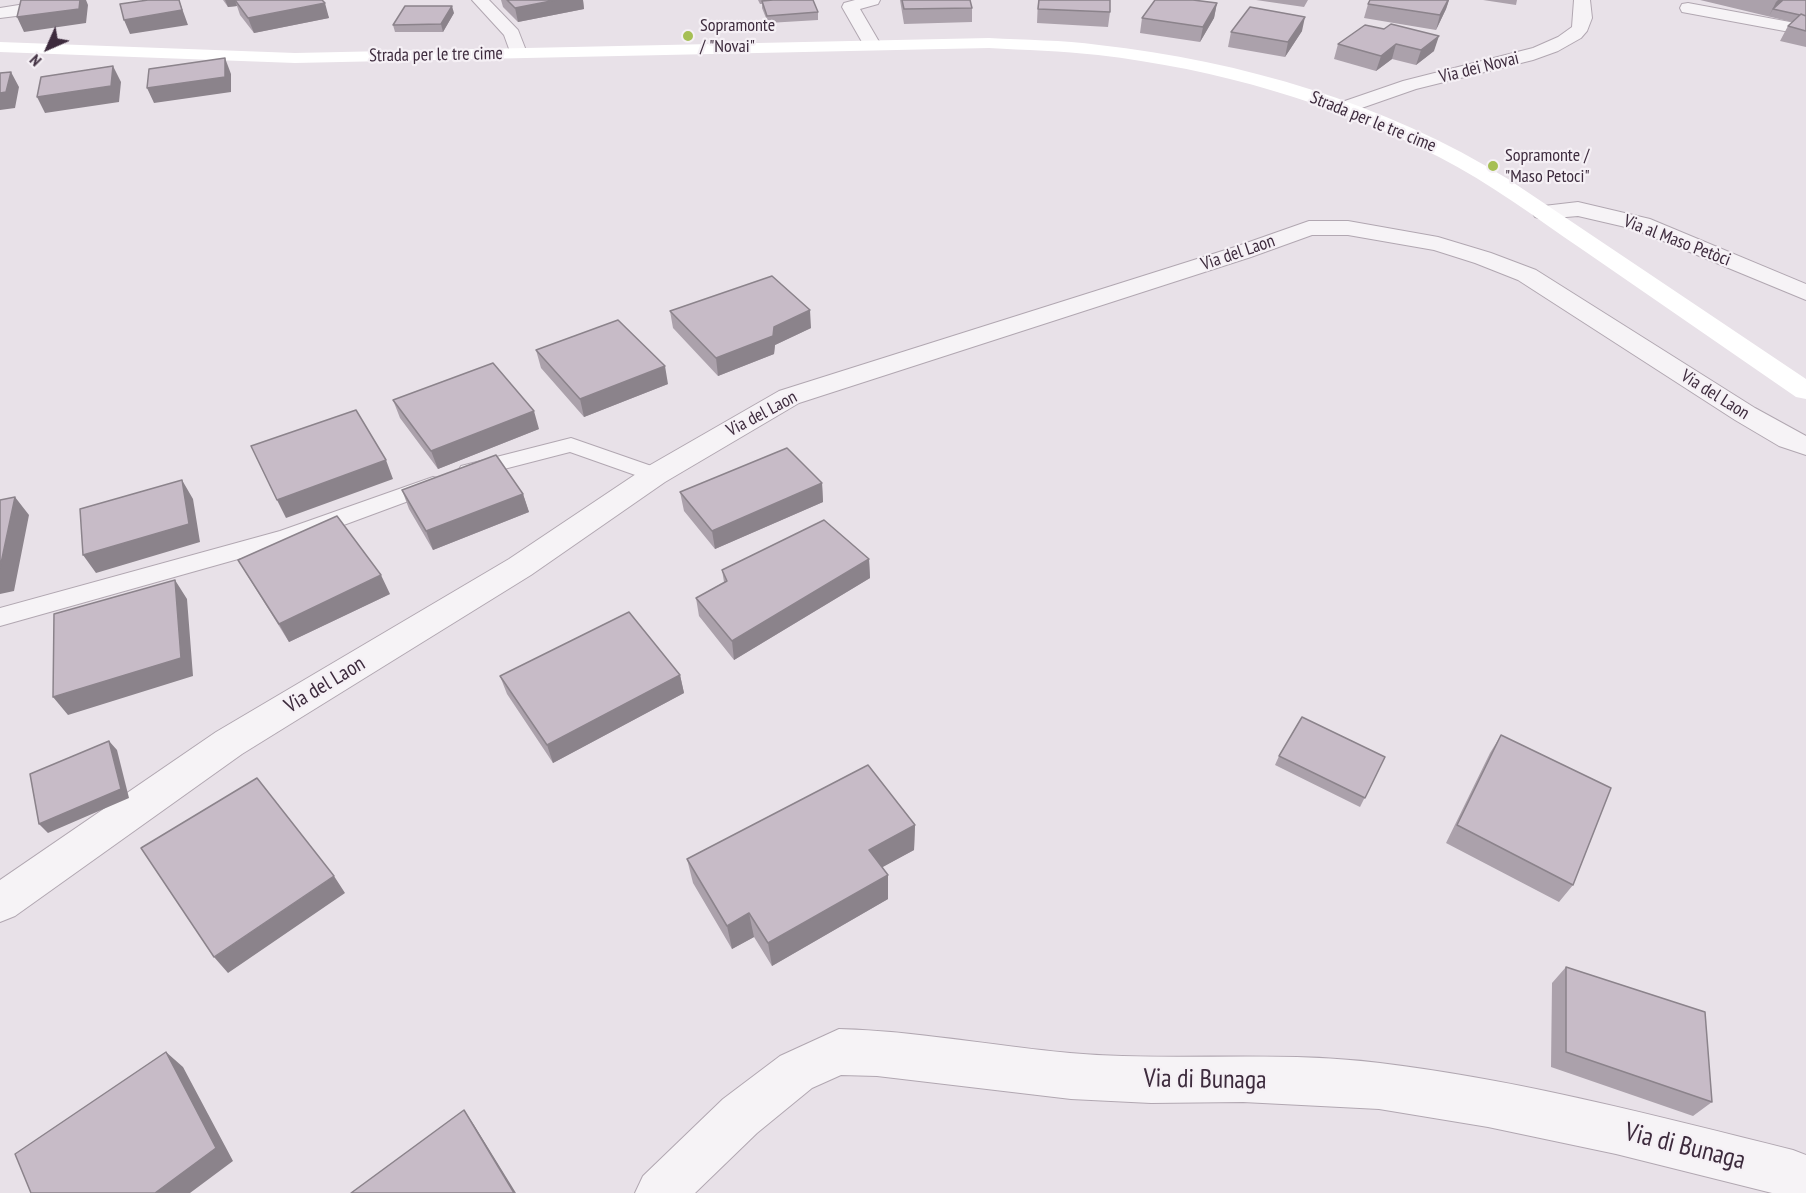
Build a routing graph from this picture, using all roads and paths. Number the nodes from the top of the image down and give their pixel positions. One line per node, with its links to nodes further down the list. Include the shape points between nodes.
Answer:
1 (69, 0): 6 (street)
2 (480, 0): 10 (street, via 512,34)
3 (872, 0): 8 (street, via 850,7)
4 (1582, 0): 11 (street, Via dei Novai, via 1584,21 1576,33 1557,43 1524,57 1371,97)
5 (1688, 8): 7 (street)
6 (0, 13)
7 (1806, 30)
8 (872, 45): 10 (main road, Strada per le tre cime); 11 (main road, Strada per le tre cime, via 989,43 1098,50 1226,73)
9 (0, 47): 10 (main road, Strada per le tre cime, via 295,58)
10 (518, 53)
11 (1346, 108): 12 (main road, Strada per le tre cime, via 1447,152)
12 (1543, 212): 13 (street, Via al Maso Petòci, via 1578,209 1642,224); 14 (main road, Strada per le tre cime)
13 (1806, 293)
14 (1806, 392)
15 (1806, 446): 16 (street, Via del Laon, via 1745,414 1527,275 1438,244 1358,229 1309,228 789,397)
16 (655, 475): 17 (lane, via 571,445 484,466 287,537); 18 (street, Via del Laon, via 520,567 229,743)
17 (0, 617)
18 (0, 903)
19 (1793, 1174): 20 (street, Via di Bunaga, via 1616,1130 1379,1086 1071,1076 878,1053 839,1052 796,1072 740,1116)
20 (660, 1193)

